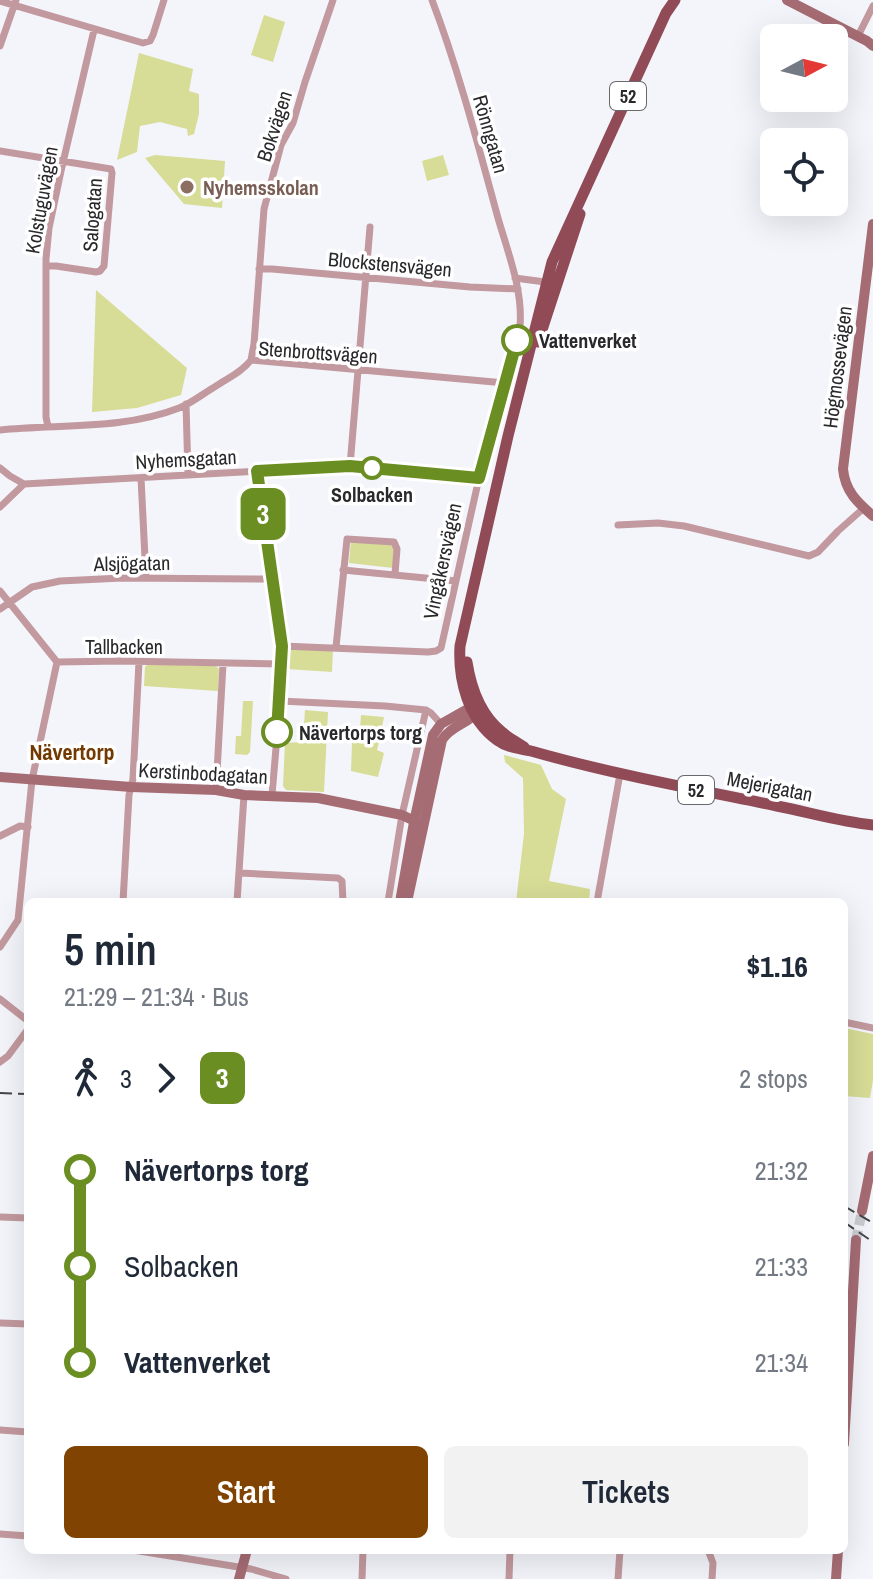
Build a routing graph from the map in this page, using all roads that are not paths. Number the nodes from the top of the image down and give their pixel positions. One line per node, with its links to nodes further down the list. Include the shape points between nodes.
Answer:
1 (164, 0): 11 (street, via 146,43)
2 (333, 0): 20 (street, Bokvägen, via 268,192)
3 (432, 0): 22 (street, Rönngatan)
4 (668, 0): 10 (main road, Vingåkersvägen / 52)
5 (675, 0): 10 (main road, Vingåkersvägen / 52)
6 (787, 0): 12 (street)
7 (0, 1): 8 (street)
8 (15, 3): 11 (street); 13 (street)
9 (873, 6): 12 (street)
10 (666, 13): 23 (main road, Vingåkersvägen / 52, via 559,242)
11 (94, 30): 16 (street, Kolstuguvägen)
12 (858, 36): 14 (street)
13 (0, 46)
14 (873, 46)
15 (0, 151): 16 (street, Salogatan)
16 (63, 160): 19 (street, Kolstuguvägen); 19 (street, Salogatan, via 111,169 105,260 96,272)
17 (873, 224): 39 (street, Högmossevägen, via 843,469 850,494)
18 (370, 227): 21 (street)
19 (46, 266): 29 (street, Kolstuguvägen)
20 (259, 269): 21 (street, Blockstensvägen); 25 (street, Bokvägen)
21 (365, 278): 24 (street, Blockstensvägen); 26 (street)
22 (515, 278): 23 (street); 24 (street, Rönngatan)
23 (551, 284): 57 (main road, Vingåkersvägen / 52, via 518,398 464,633)
24 (518, 289): 27 (street, Vingåkersvägen, via 520,326)
25 (251, 360): 26 (street, Stenbrottsvägen); 28 (street, Stenbrottsvägen)
26 (358, 370): 27 (street, Stenbrottsvägen); 31 (street)
27 (505, 383): 36 (street, Vingåkersvägen)
28 (186, 404): 29 (street, Stenbrottsvägen, via 117,422); 34 (street)
29 (48, 427): 30 (street, Stenbrottsvägen)
30 (0, 430)
31 (350, 466): 33 (street, Nyhemsgatan); 36 (street, Nyhemsgatan)
32 (0, 468): 37 (street)
33 (257, 471): 34 (street, Nyhemsgatan); 44 (street)
34 (188, 475): 35 (street, Nyhemsgatan)
35 (141, 478): 37 (street, Nyhemsgatan); 43 (street)
36 (479, 478): 45 (street, Vingåkersvägen)
37 (24, 484): 38 (street)
38 (0, 507)
39 (869, 512): 40 (street, Högmossevägen, via 809,556 684,526)
40 (618, 525)
41 (343, 570): 42 (street); 42 (street, via 347,539 365,539 394,542); 50 (street)
42 (395, 574): 45 (street)
43 (146, 578): 44 (street, Alsjögatan); 47 (street, Alsjögatan, via 49,582)
44 (272, 579): 49 (street)
45 (456, 581): 50 (street, Vingåkersvägen, via 443,642 436,651)
46 (0, 591): 47 (street, Tallbacken)
47 (9, 603): 48 (street, Alsjögatan); 51 (street, Tallbacken)
48 (0, 609)
49 (282, 646): 50 (street); 54 (street)
50 (336, 647)
51 (57, 662): 52 (street, Tallbacken); 61 (street)
52 (139, 662): 53 (street, Tallbacken); 62 (street)
53 (223, 664): 54 (street, Tallbacken); 63 (street)
54 (281, 664): 55 (street)
55 (280, 701): 56 (street); 65 (street)
56 (426, 710): 58 (street); 66 (street)
57 (476, 710): 58 (street); 59 (main road, Mejerigatan / 52, via 527,750)
58 (444, 728): 67 (street, via 433,735)
59 (620, 774): 68 (main road, Mejerigatan / 52); 78 (street)
60 (0, 777): 61 (street, Kerstinbodagatan)
61 (32, 780): 62 (street, Kerstinbodagatan); 69 (street)
62 (131, 787): 63 (street, Kerstinbodagatan); 72 (street)
63 (216, 790): 64 (street, Kerstinbodagatan)
64 (244, 795): 65 (street, Kerstinbodagatan); 71 (street)
65 (272, 795): 66 (street, Kerstinbodagatan)
66 (402, 815): 67 (street); 75 (street)
67 (418, 824): 76 (street); 77 (street)
68 (871, 826)
69 (28, 827): 70 (street); 79 (street)
70 (0, 836)
71 (239, 873): 73 (street); 74 (street, via 338,878)
72 (123, 898)
73 (237, 898)
74 (343, 898)
75 (389, 898)
76 (401, 898)
77 (408, 898)
78 (598, 898)
79 (18, 920): 80 (street); 81 (street)
80 (24, 921)
81 (0, 947)
82 (0, 999): 83 (street)
83 (24, 1018)
84 (848, 1023): 85 (street)
85 (873, 1028)
86 (24, 1034): 87 (street)
87 (0, 1062)
88 (873, 1156): 89 (street)
89 (862, 1211)
90 (0, 1217): 91 (street)
91 (24, 1218)
92 (856, 1240): 93 (street)
93 (848, 1306)
94 (0, 1323): 95 (street)
95 (24, 1324)
96 (0, 1430): 97 (street)
97 (24, 1432)
98 (0, 1534): 99 (street)
99 (24, 1536)
100 (151, 1554): 107 (street)
101 (246, 1554): 107 (street)
102 (363, 1554): 109 (street)
103 (510, 1554): 110 (street)
104 (620, 1554): 111 (street)
105 (710, 1554): 112 (street)
106 (838, 1554): 113 (street)
107 (240, 1574): 108 (street, via 251,1569)
108 (286, 1579)
109 (362, 1579)
110 (509, 1579)
111 (618, 1579)
112 (712, 1579)
113 (836, 1579)

